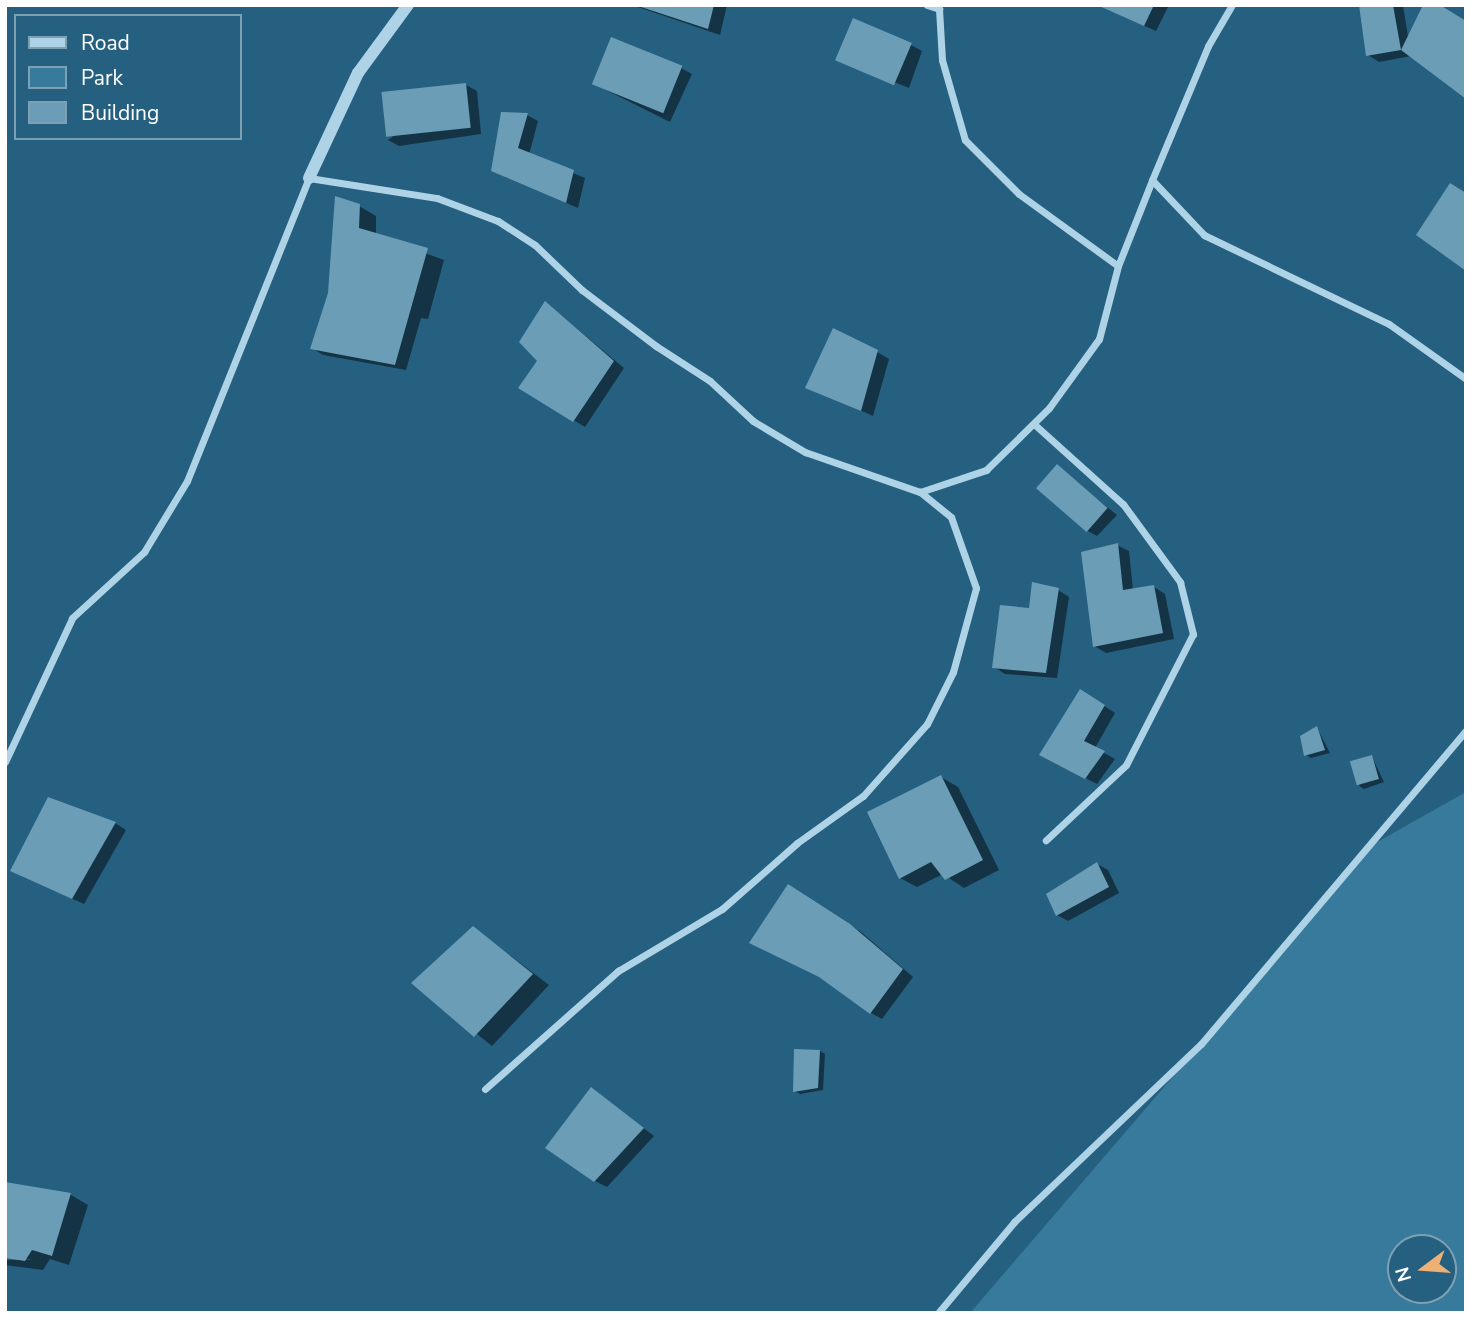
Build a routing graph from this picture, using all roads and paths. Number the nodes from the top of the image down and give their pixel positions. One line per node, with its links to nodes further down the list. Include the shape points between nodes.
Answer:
1 (408, 5): 4 (street, via 358,73)
2 (927, 5): 6 (street, via 939,9 943,60 965,140 1020,194)
3 (1232, 5): 5 (street, via 1208,46)
4 (309, 178): 9 (street, via 437,198 499,221 656,346 710,381 753,421 805,452); 11 (street, via 187,481 144,552 72,618)
5 (1152, 180): 6 (street); 7 (street, via 1204,235 1389,324)
6 (1118, 266): 8 (street, via 1099,338)
7 (1466, 379)
8 (1034, 424): 9 (street, via 986,470); 12 (street, via 1123,504 1180,582 1193,634 1126,765)
9 (920, 492): 13 (street, via 951,517 976,588 953,672 927,724 863,796 797,843 722,909 618,971)
10 (1466, 730): 14 (street, via 1201,1044 1014,1222)
11 (5, 762)
12 (1046, 840)
13 (485, 1089)
14 (938, 1313)

